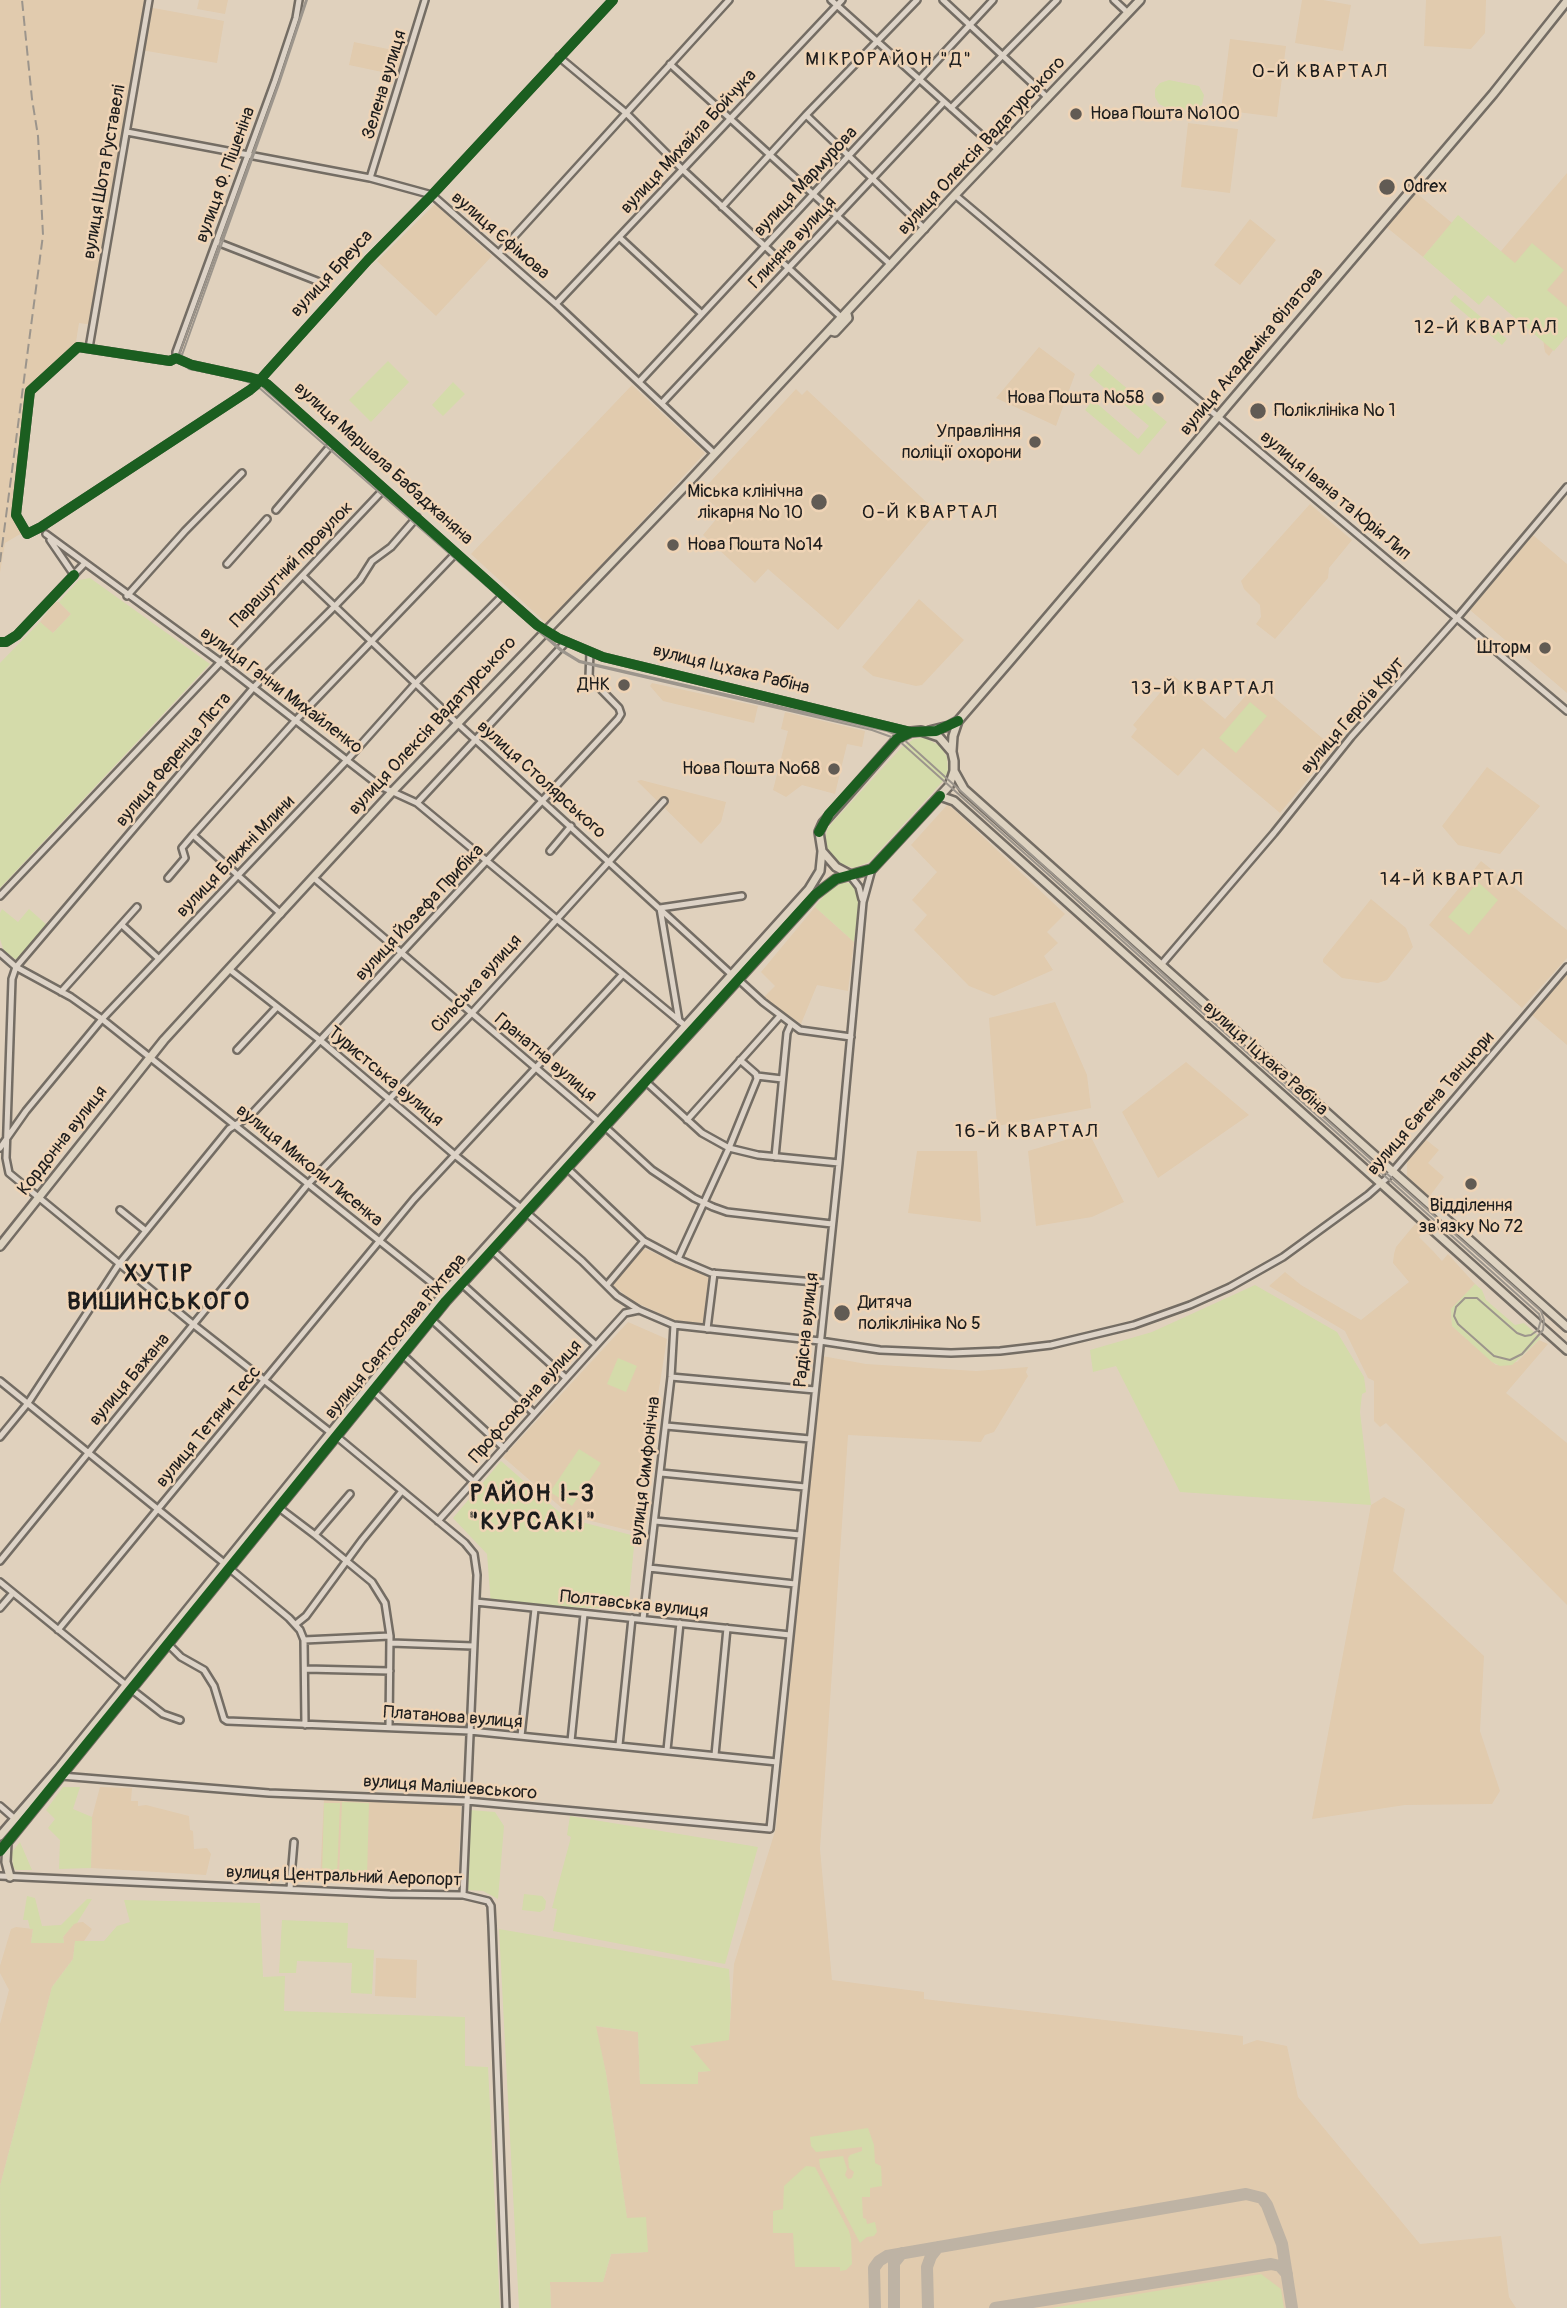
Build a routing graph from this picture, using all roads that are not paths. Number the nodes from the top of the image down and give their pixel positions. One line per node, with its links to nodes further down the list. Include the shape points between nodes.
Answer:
1 (149, 0): 29 (street, вулиця Шота Руставелі)
2 (299, 0): 31 (street, вулиця Ф. Пішеніна)
3 (425, 0): 35 (street, Зелена вулиця)
4 (613, 0): 20 (street, вулиця Бреуса)
5 (729, 0): 21 (street)
6 (831, 0): 15 (street)
7 (842, 0): 15 (street, вулиця Михайла Бойчука)
8 (917, 0): 18 (street)
9 (943, 0): 17 (street)
10 (993, 0): 17 (street, вулиця Мармурова)
11 (1057, 0): 19 (street)
12 (1114, 0): 16 (street)
13 (1140, 0): 16 (main road, вулиця Олексія Вадатурського)
14 (1567, 1): 58 (main road, вулиця Академіка Філатова, via 1496,97 1433,162)
15 (836, 5): 18 (street); 28 (street, вулиця Михайла Бойчука)
16 (1128, 13): 23 (main road, вулиця Олексія Вадатурського)
17 (970, 24): 19 (street); 22 (street, вулиця Мармурова)
18 (877, 41): 22 (street); 27 (street)
19 (1003, 55): 23 (street); 25 (street)
20 (559, 57): 26 (street); 37 (street, вулиця Бреуса)
21 (670, 64): 26 (street); 28 (street)
22 (919, 79): 24 (street); 33 (street, вулиця Мармурова)
23 (1048, 98): 30 (main road, вулиця Олексія Вадатурського)
24 (944, 102): 25 (street); 36 (street, Глиняна вулиця)
25 (951, 108): 30 (street)
26 (626, 113): 34 (street); 46 (street)
27 (806, 115): 32 (street); 33 (street)
28 (729, 119): 32 (street); 34 (street, вулиця Михайла Бойчука)
29 (127, 132): 31 (street, вулиця Єфімова); 53 (street, вулиця Шота Руставелі)
30 (998, 150): 39 (main road, вулиця Олексія Вадатурського)
31 (248, 156): 35 (street, вулиця Єфімова); 44 (street, вулиця Ф. Пішеніна)
32 (769, 156): 38 (street); 40 (street)
33 (849, 156): 36 (street); 38 (street, вулиця Мармурова)
34 (682, 169): 40 (street); 43 (street, вулиця Михайла Бойчука)
35 (370, 178): 37 (street, вулиця Єфімова)
36 (873, 178): 41 (street, Глиняна вулиця); 42 (street)
37 (432, 195): 46 (street, вулиця Єфімова); 55 (street, вулиця Бреуса)
38 (812, 195): 41 (street); 45 (street, вулиця Мармурова)
39 (955, 195): 42 (main road, вулиця Олексія Вадатурського); 58 (street, вулиця Івана та Юрія Лип)
40 (722, 207): 45 (street)
41 (836, 217): 47 (street); 48 (street, Глиняна вулиця)
42 (925, 229): 47 (main road, вулиця Олексія Вадатурського)
43 (619, 237): 50 (street, вулиця Михайла Бойчука); 51 (street)
44 (217, 242): 49 (street); 54 (street, вулиця Ф. Пішеніна)
45 (766, 246): 48 (street); 51 (street, вулиця Мармурова)
46 (499, 254): 50 (street, вулиця Єфімова)
47 (891, 265): 52 (main road, вулиця Олексія Вадатурського)
48 (789, 268): 52 (street); 57 (street, Глиняна вулиця)
49 (317, 281)
50 (556, 304): 56 (street, вулиця Єфімова)
51 (702, 314): 56 (street, вулиця Мармурова)
52 (844, 316): 60 (main road, вулиця Олексія Вадатурського, via 848,318)
53 (89, 348): 54 (street, вулиця Маршала Бабаджаняна, via 170,361); 67 (street, вулиця Бреуса, via 78,347 30,391 16,515 27,534)
54 (176, 358): 55 (street, вулиця Маршала Бабаджаняна)
55 (260, 380): 59 (street, вулиця Маршала Бабаджаняна); 67 (street, вулиця Бреуса, via 242,397)
56 (639, 382): 57 (street, вулиця Єфімова)
57 (662, 403): 60 (street, вулиця Єфімова)
58 (1219, 416): 77 (street, вулиця Івана та Юрія Лип); 88 (main road, вулиця Академіка Філатова)
59 (332, 444): 63 (street, вулиця Маршала Бабаджаняна); 64 (street)
60 (715, 454): 78 (main road, вулиця Олексія Вадатурського)
61 (242, 473): 74 (street)
62 (1567, 487): 77 (street, вулиця Героїв Крут)
63 (384, 489): 65 (street, вулиця Маршала Бабаджаняна); 73 (street, Парашутний провулок)
64 (276, 510)
65 (417, 517): 69 (street, вулиця Маршала Бабаджаняна); 76 (street, вулиця Ференца Ліста)
66 (267, 519): 71 (street)
67 (41, 527): 68 (street, вулиця Ганни Михайленко)
68 (46, 534): 70 (street, вулиця Ганни Михайленко); 72 (street, вулиця Ганни Михайленко)
69 (456, 553): 75 (street, вулиця Маршала Бабаджаняна); 79 (street)
70 (85, 563): 72 (street); 74 (street, вулиця Ганни Михайленко)
71 (227, 564)
72 (74, 575): 80 (street, via 17,635)
73 (303, 576): 76 (street, вулиця Столярського); 83 (street, Парашутний провулок)
74 (127, 596): 83 (street, вулиця Ганни Михайленко)
75 (503, 596): 78 (street, вулиця Маршала Бабаджаняна); 84 (street, вулиця Ближні Млини)
76 (335, 606): 79 (street, вулиця Столярського); 85 (street, вулиця Ференца Ліста)
77 (1457, 618): 86 (street, вулиця Івана та Юрія Лип); 123 (street, вулиця Героїв Крут, via 1350,737)
78 (547, 631): 81 (street, вулиця Іцхака Рабіна); 89 (main road, вулиця Олексія Вадатурського)
79 (371, 641): 84 (street, вулиця Столярського); 87 (street)
80 (3, 642)
81 (566, 642): 82 (street, вулиця Іцхака Рабіна); 92 (street)
82 (590, 652): 91 (street, вулиця Іцхака Рабіна); 98 (street, вулиця Йозефа Прибіка, via 589,677 621,713)
83 (219, 661): 85 (street, вулиця Ганни Михайленко); 112 (street, Парашутний провулок)
84 (416, 683): 89 (street, вулиця Столярського); 94 (street, вулиця Ближні Млини)
85 (254, 687): 87 (street, вулиця Ганни Михайленко); 124 (street, вулиця Ференца Ліста)
86 (1567, 711)
87 (296, 720): 94 (street, вулиця Ганни Михайленко); 102 (street)
88 (958, 720): 90 (main road, via 936,731); 93 (main road)
89 (457, 723): 92 (street, вулиця Столярського); 96 (main road, вулиця Олексія Вадатурського)
90 (921, 731): 91 (main road); 93 (main road, via 939,737)
91 (911, 732): 104 (main road, вулиця Святослава Ріхтера, via 897,739 823,822 819,832)
92 (475, 739): 98 (street, вулиця Столярського); 100 (street)
93 (952, 752): 95 (main road)
94 (348, 760): 96 (street, вулиця Ганни Михайленко); 109 (street, вулиця Ближні Млини)
95 (954, 771): 97 (main road); 123 (main road, вулиця Іцхака Рабіна, via 964,789)
96 (392, 792): 100 (street, вулиця Ганни Михайленко); 111 (main road, вулиця Олексія Вадатурського)
97 (940, 796): 107 (main road); 160 (main road, вулиця Іцхака Рабіна, via 954,801)
98 (543, 801): 101 (street, вулиця Столярського); 105 (street, вулиця Йозефа Прибіка)
99 (664, 801): 106 (street, Сільська вулиця)
100 (417, 803): 105 (street, вулиця Ганни Михайленко)
101 (571, 826): 103 (street); 106 (street, вулиця Столярського)
102 (193, 835): 109 (street); 110 (street, via 182,848 185,858)
103 (550, 851)
104 (822, 851): 108 (main road); 128 (main road, вулиця Святослава Ріхтера, via 820,871 809,889)
105 (488, 860): 118 (street, вулиця Ганни Михайленко); 121 (street, вулиця Йозефа Прибіка)
106 (608, 860): 116 (street, вулиця Столярського); 118 (street, Сільська вулиця)
107 (872, 869): 108 (main road, вулиця Святослава Ріхтера); 114 (street, Радісна вулиця)
108 (849, 874): 114 (street); 128 (main road, вулиця Святослава Ріхтера, via 826,885)
109 (238, 876): 117 (street); 122 (street, вулиця Ближні Млини)
110 (168, 878)
111 (314, 878): 117 (main road, вулиця Олексія Вадатурського); 121 (street, Гранатна вулиця)
112 (0, 896)
113 (742, 896): 116 (street)
114 (863, 902): 136 (street, Радісна вулиця)
115 (137, 907): 119 (street)
116 (660, 908): 128 (street, вулиця Столярського); 135 (street)
117 (281, 914): 126 (main road, вулиця Олексія Вадатурського)
118 (556, 918): 127 (street, вулиця Ганни Михайленко); 131 (street, Сільська вулиця)
119 (122, 925): 122 (street); 129 (street)
120 (0, 953): 124 (street, вулиця Миколи Лисенка)
121 (401, 954): 131 (street, Гранатна вулиця); 137 (street, вулиця Йозефа Прибіка)
122 (158, 958): 133 (street, вулиця Ближні Млини)
123 (1161, 965): 158 (main road, вулиця Іцхака Рабіна)
124 (16, 967): 129 (street, вулиця Миколи Лисенка); 148 (street)
125 (1567, 967): 158 (street, вулиця Євгена Танцюри)
126 (229, 969): 130 (street, Туристська вулиця); 139 (main road, вулиця Олексія Вадатурського)
127 (623, 974): 135 (street, вулиця Ганни Михайленко); 141 (street, вулиця Тетяни Тесс)
128 (735, 977): 132 (street, вулиця Столярського); 135 (main road, вулиця Святослава Ріхтера)
129 (61, 992): 133 (street, вулиця Миколи Лисенка)
130 (277, 1007): 137 (street, Туристська вулиця); 138 (street)
131 (471, 1014): 141 (street, Гранатна вулиця); 145 (street, Сільська вулиця)
132 (780, 1016): 134 (street, вулиця Столярського); 140 (street)
133 (102, 1019): 139 (street, вулиця Миколи Лисенка); 151 (street, вулиця Ближні Млини)
134 (791, 1024): 136 (street, вулиця Столярського, via 811,1032); 143 (street)
135 (685, 1026): 144 (main road, вулиця Святослава Ріхтера); 149 (main road, вулиця Святослава Ріхтера)
136 (851, 1037): 156 (street, Радісна вулиця)
137 (321, 1041): 145 (street, Туристська вулиця); 150 (street, вулиця Йозефа Прибіка, via 250,1116)
138 (237, 1050)
139 (151, 1056): 150 (street, вулиця Миколи Лисенка); 161 (main road, Кордонна вулиця)
140 (740, 1060): 142 (street); 146 (street)
141 (537, 1068): 149 (street, Гранатна вулиця); 154 (street, вулиця Тетяни Тесс)
142 (757, 1076): 143 (street); 153 (street)
143 (782, 1079): 155 (street)
144 (645, 1082): 146 (street); 149 (main road, вулиця Святослава Ріхтера)
145 (389, 1099): 154 (street, Туристська вулиця); 159 (street, Сільська вулиця)
146 (687, 1120): 153 (street)
147 (0, 1122): 148 (street)
148 (7, 1122): 151 (street)
149 (602, 1124): 157 (main road, вулиця Святослава Ріхтера); 162 (street, Гранатна вулиця, via 652,1170); 164 (main road, вулиця Святослава Ріхтера)
150 (234, 1125): 159 (street, вулиця Миколи Лисенка); 166 (street, вулиця Йозефа Прибіка)
151 (7, 1139): 152 (street, вулиця Ближні Млини); 161 (street, via 9,1172)
152 (0, 1148)
153 (729, 1149): 155 (street); 162 (street)
154 (456, 1156): 164 (street, Туристська вулиця); 167 (street, вулиця Тетяни Тесс)
155 (775, 1157): 156 (street)
156 (839, 1163): 165 (street, Радісна вулиця)
157 (567, 1168): 164 (main road, вулиця Святослава Ріхтера); 168 (street)
158 (1392, 1171): 160 (street, вулиця Євгена Танцюри); 182 (main road, вулиця Іцхака Рабіна)
159 (308, 1184): 167 (street, вулиця Миколи Лисенка); 180 (street, вулиця Бажана)
160 (1380, 1184): 184 (street, вулиця Євгена Танцюри, via 1320,1232 1263,1269 1190,1305 1134,1325 1051,1345 1000,1351 898,1351); 186 (main road, вулиця Іцхака Рабіна)
161 (39, 1198): 169 (main road, Кордонна вулиця); 172 (street)
162 (702, 1203): 165 (street, Гранатна вулиця, via 727,1212); 171 (street)
163 (120, 1210): 166 (street)
164 (524, 1210): 170 (main road, вулиця Святослава Ріхтера); 176 (street, Туристська вулиця); 177 (main road, вулиця Святослава Ріхтера)
165 (832, 1224): 174 (street, Радісна вулиця)
166 (146, 1231): 172 (street, вулиця Йозефа Прибіка)
167 (380, 1241): 177 (street, вулиця Миколи Лисенка); 191 (street, вулиця Тетяни Тесс)
168 (644, 1241): 171 (street); 176 (street)
169 (0, 1246)
170 (492, 1250): 175 (main road, вулиця Святослава Ріхтера); 185 (street)
171 (678, 1259): 173 (street)
172 (119, 1264): 180 (street); 194 (street, вулиця Йозефа Прибіка)
173 (714, 1273): 174 (street); 183 (street)
174 (826, 1283): 184 (street, Радісна вулиця)
175 (462, 1284): 177 (main road, вулиця Святослава Ріхтера); 189 (street)
176 (607, 1285): 178 (street, Туристська вулиця)
177 (448, 1295): 179 (main road, вулиця Святослава Ріхтера); 197 (main road, вулиця Святослава Ріхтера)
178 (639, 1310): 181 (street, Туристська вулиця); 185 (street, Профсоюзна вулиця, via 625,1313)
179 (431, 1320): 187 (main road, вулиця Святослава Ріхтера); 195 (street)
180 (194, 1325): 191 (street); 201 (street, вулиця Бажана)
181 (674, 1325): 183 (street, Туристська вулиця); 188 (street, вулиця Симфонічна)
182 (1567, 1326)
183 (707, 1328): 184 (street, Туристська вулиця)
184 (820, 1341): 192 (street, Радісна вулиця)
185 (596, 1345): 189 (street, Профсоюзна вулиця)
186 (1567, 1350)
187 (403, 1354): 193 (main road, вулиця Святослава Ріхтера); 200 (street)
188 (671, 1377): 192 (street); 196 (street, вулиця Симфонічна)
189 (566, 1378): 195 (street, Профсоюзна вулиця)
190 (0, 1381): 194 (street)
191 (265, 1381): 197 (street); 208 (street, вулиця Тетяни Тесс)
192 (815, 1390): 199 (street, Радісна вулиця)
193 (373, 1391): 197 (main road, вулиця Святослава Ріхтера); 203 (street)
194 (28, 1404): 198 (street, вулиця Йозефа Прибіка); 201 (street)
195 (534, 1413): 200 (street, Профсоюзна вулиця)
196 (666, 1426): 199 (street); 202 (street, вулиця Симфонічна)
197 (333, 1434): 205 (street); 207 (main road, вулиця Святослава Ріхтера); 215 (main road, вулиця Святослава Ріхтера)
198 (0, 1437)
199 (810, 1439): 204 (street, Радісна вулиця)
200 (503, 1448): 203 (street, Профсоюзна вулиця)
201 (88, 1452): 208 (street); 213 (street, вулиця Бажана)
202 (661, 1473): 204 (street); 210 (street, вулиця Симфонічна)
203 (473, 1481): 209 (street, Профсоюзна вулиця)
204 (805, 1488): 212 (street, Радісна вулиця)
205 (402, 1491): 209 (street); 214 (street)
206 (350, 1494): 211 (street)
207 (278, 1507): 211 (street); 215 (main road, вулиця Святослава Ріхтера)
208 (158, 1509): 215 (street); 229 (street, вулиця Тетяни Тесс)
209 (438, 1521): 220 (street, via 474,1554)
210 (655, 1521): 212 (street); 216 (street, вулиця Симфонічна)
211 (315, 1535): 214 (street)
212 (800, 1535): 218 (street, Радісна вулиця)
213 (0, 1561)
214 (346, 1561): 227 (street); 231 (street, via 372,1582 385,1603)
215 (227, 1566): 227 (street); 233 (main road, вулиця Святослава Ріхтера); 237 (main road, вулиця Святослава Ріхтера)
216 (649, 1568): 218 (street); 225 (street, вулиця Симфонічна)
217 (0, 1582): 219 (street)
218 (795, 1584): 230 (street, Радісна вулиця)
219 (13, 1593): 221 (street); 229 (street)
220 (476, 1602): 222 (street, Полтавська вулиця); 234 (street)
221 (0, 1608)
222 (535, 1609): 223 (street, Полтавська вулиця); 242 (street)
223 (584, 1614): 224 (street, Полтавська вулиця); 243 (street)
224 (632, 1618): 225 (street, Полтавська вулиця); 244 (street)
225 (643, 1619): 226 (street, Полтавська вулиця)
226 (680, 1623): 228 (street, Полтавська вулиця); 245 (street)
227 (296, 1624): 232 (street)
228 (727, 1628): 230 (street, Полтавська вулиця); 246 (street)
229 (58, 1630): 237 (street)
230 (790, 1635): 247 (street, Радісна вулиця)
231 (390, 1639): 232 (street); 234 (street); 236 (street)
232 (304, 1640): 235 (street)
233 (168, 1644): 237 (main road, вулиця Святослава Ріхтера); 239 (street, Платанова вулиця, via 204,1670 224,1719)
234 (473, 1646): 241 (street)
235 (306, 1669): 236 (street); 239 (street)
236 (390, 1671): 240 (street)
237 (128, 1687): 238 (street, via 163,1714); 248 (main road, вулиця Святослава Ріхтера); 251 (main road, вулиця Святослава Ріхтера)
238 (180, 1720)
239 (305, 1725): 240 (street, Платанова вулиця)
240 (389, 1727): 241 (street, Платанова вулиця)
241 (470, 1731): 242 (street, Платанова вулиця); 249 (street)
242 (521, 1736): 243 (street, Платанова вулиця)
243 (571, 1741): 244 (street, Платанова вулиця)
244 (619, 1745): 245 (street, Платанова вулиця)
245 (667, 1751): 246 (street, Платанова вулиця)
246 (715, 1755): 247 (street, Платанова вулиця)
247 (777, 1762): 249 (street, вулиця Малішевського, via 770,1829)
248 (61, 1776): 249 (street, вулиця Малішевського, via 269,1793); 253 (main road, вулиця Святослава Ріхтера)
249 (467, 1801): 259 (street)
250 (0, 1806): 251 (street)
251 (15, 1819): 252 (main road, вулиця Святослава Ріхтера)
252 (0, 1836)
253 (7, 1842): 255 (main road, вулиця Святослава Ріхтера); 257 (main road)
254 (294, 1842): 258 (street)
255 (0, 1851)
256 (0, 1876): 257 (street, вулиця Центральний Аеропорт)
257 (10, 1877): 258 (street, вулиця Центральний Аеропорт)
258 (290, 1889): 259 (street, вулиця Центральний Аеропорт)
259 (463, 1895): 260 (street, вулиця Центральний Аеропорт, via 488,1901 491,1906)
260 (506, 2308)

